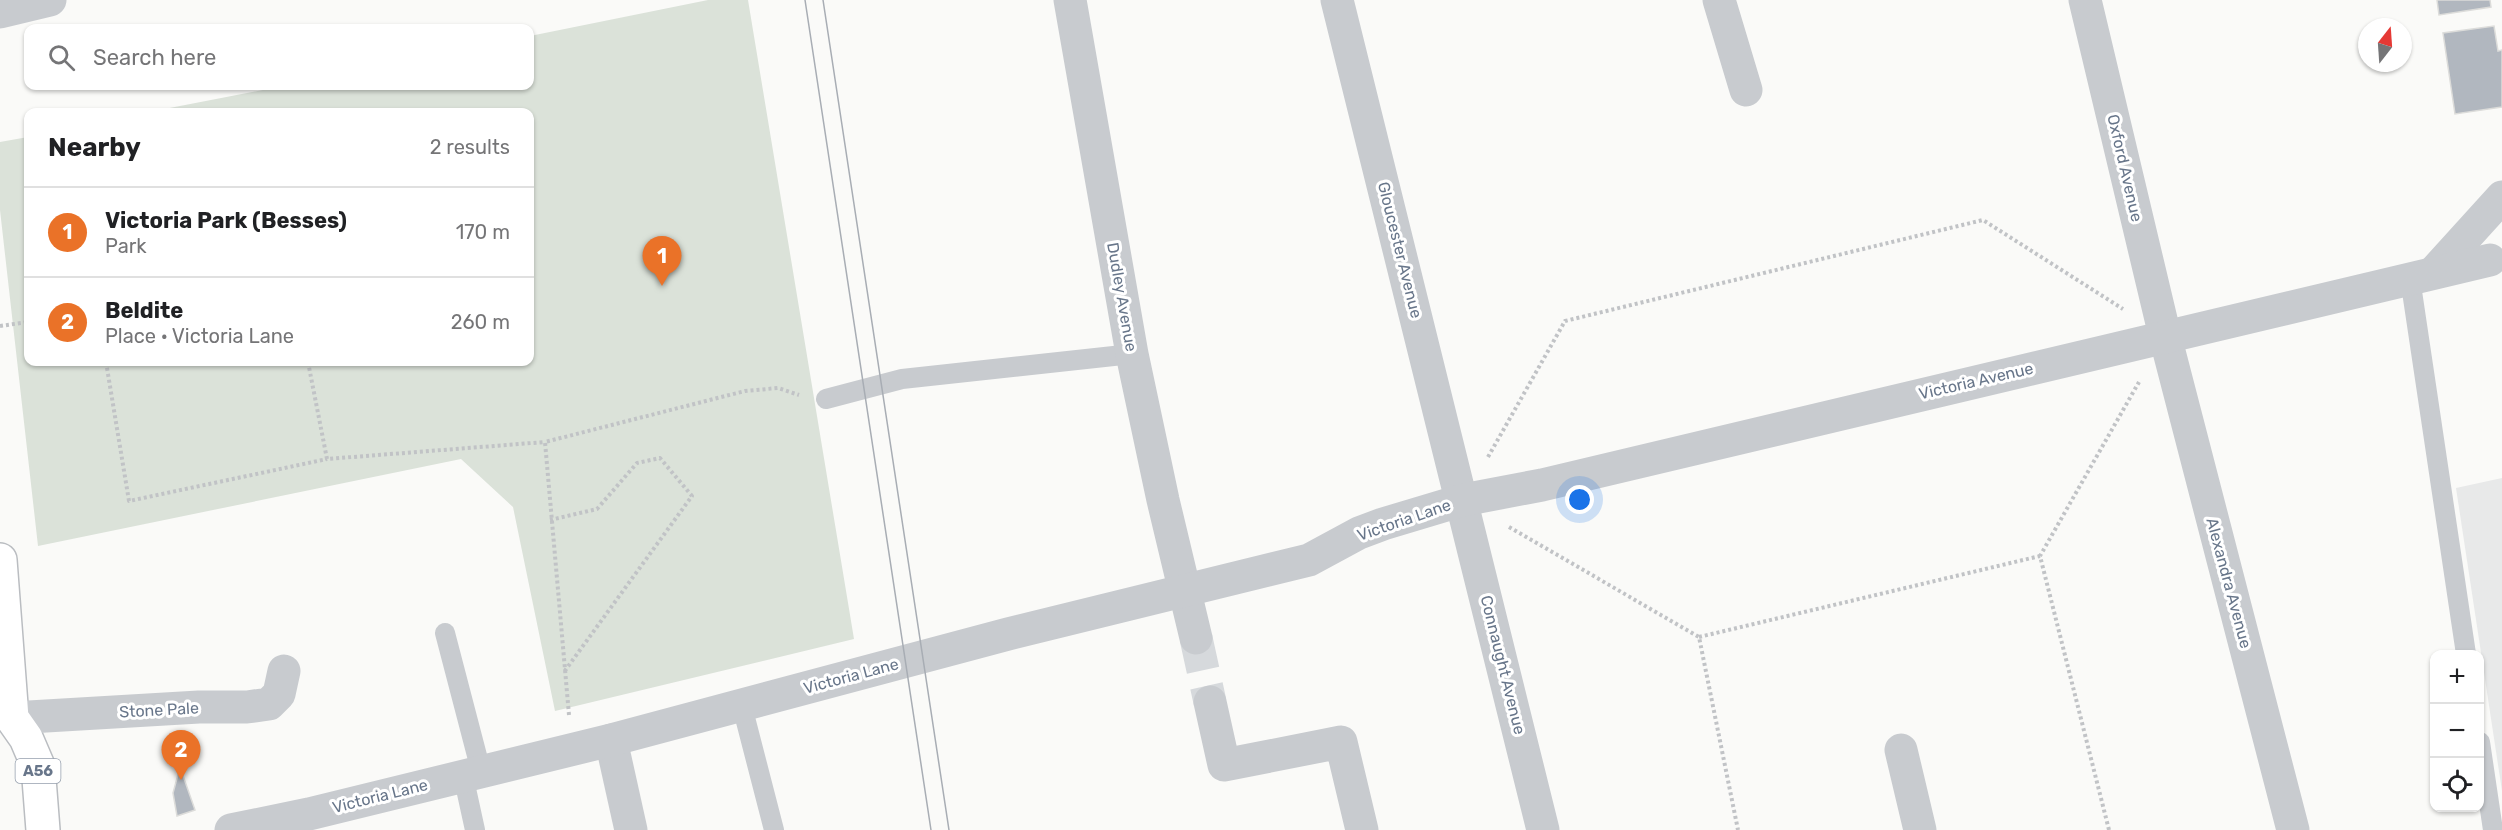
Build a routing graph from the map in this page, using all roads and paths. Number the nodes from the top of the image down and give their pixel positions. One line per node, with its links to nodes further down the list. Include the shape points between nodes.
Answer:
1 (50, 0): 6 (street)
2 (1070, 0): 14 (street, Dudley Avenue)
3 (1337, 0): 20 (street, Gloucester Avenue)
4 (1719, 0): 7 (street)
5 (2085, 0): 13 (street, Oxford Avenue)
6 (0, 12)
7 (1746, 90)
8 (2502, 198): 10 (street)
9 (2490, 260): 10 (street, Victoria Avenue)
10 (2422, 275): 13 (street, Victoria Avenue); 29 (lane)
11 (24, 323): 12 (path)
12 (0, 326)
13 (2165, 336): 20 (street, Victoria Avenue, via 1542,485); 20 (path, via 1983,220 1565,321); 22 (path); 50 (street, Alexandra Avenue)
14 (1132, 354): 17 (lane, via 902,379); 24 (street, Dudley Avenue)
15 (107, 366): 19 (path, via 129,501)
16 (309, 366): 19 (path)
17 (826, 399): 18 (path, via 810,399 778,388 745,391)
18 (545, 442): 19 (path); 21 (path)
19 (327, 459)
20 (1463, 500): 24 (street, Victoria Lane, via 1359,533 1309,560); 27 (path); 46 (street, Connaught Avenue)
21 (550, 520): 31 (path); 31 (path, via 597,509 637,463 660,458 692,496)
22 (2040, 556): 27 (path); 49 (path)
23 (0, 560): 25 (highway, A56)
24 (1185, 591): 28 (street, Dudley Avenue); 33 (street, Victoria Lane)
25 (3, 619): 34 (highway, A56)
26 (446, 633): 39 (lane)
27 (1699, 637): 47 (path)
28 (1196, 638)
29 (2466, 650)
30 (284, 671): 34 (street, Stone Pale, via 279,694 269,704)
31 (564, 673): 36 (path)
32 (1210, 702): 45 (street, via 1224,765 1341,742)
33 (742, 706): 35 (street, Victoria Lane); 44 (lane)
34 (6, 725): 40 (highway, A56, via 26,738 38,765)
35 (611, 740): 36 (street, Victoria Lane); 43 (street)
36 (573, 748): 39 (street, Victoria Lane)
37 (1901, 750): 48 (street)
38 (2482, 758): 51 (lane)
39 (472, 773): 41 (street, Victoria Lane); 42 (lane)
40 (44, 830)
41 (231, 830)
42 (475, 830)
43 (630, 830)
44 (774, 830)
45 (1362, 830)
46 (1543, 830)
47 (1738, 830)
48 (1920, 830)
49 (2109, 830)
50 (2293, 830)
51 (2493, 830)

